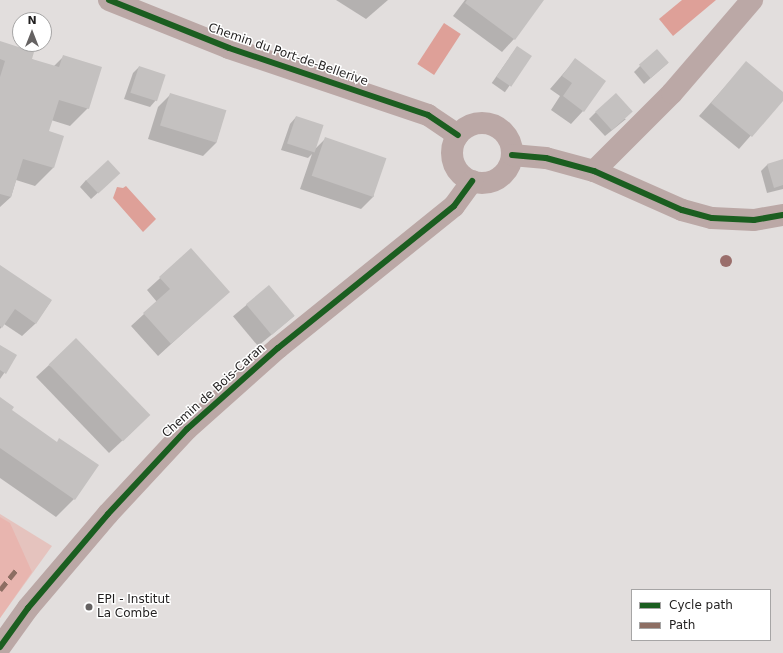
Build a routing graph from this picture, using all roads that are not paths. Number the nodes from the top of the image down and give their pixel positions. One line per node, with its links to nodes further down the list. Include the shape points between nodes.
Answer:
1 (109, 0): 3 (street, Chemin du Port-de-Bellerive, via 229,48 428,115)
2 (752, 0): 5 (street, via 672,93)
3 (458, 135): 4 (street, via 474,124 493,125 507,137); 6 (street, via 452,155 454,165 459,173)
4 (512, 155): 5 (street, via 546,158); 6 (street, via 505,172 498,179 488,183)
5 (594, 171): 7 (street, via 682,210 712,218 754,220)
6 (472, 181): 8 (street, Chemin de Bois-Caran, via 454,206 278,348 187,429 122,496 28,608)
7 (783, 215)
8 (0, 647)

